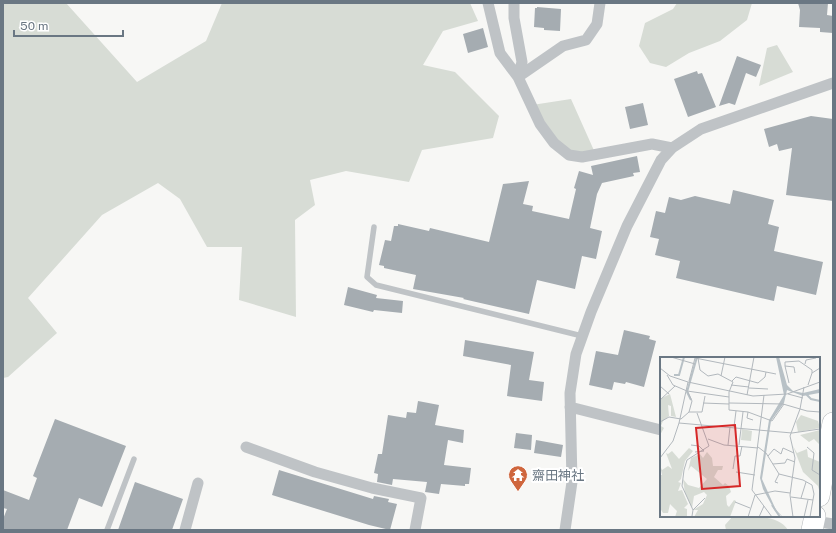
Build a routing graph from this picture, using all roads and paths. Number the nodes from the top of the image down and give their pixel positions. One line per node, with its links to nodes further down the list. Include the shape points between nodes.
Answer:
1 (488, 3): 4 (street, via 500,53)
2 (514, 3): 4 (street, via 514,18 522,62)
3 (600, 3): 4 (street, via 596,24 586,40 563,46)
4 (518, 77): 6 (street, via 540,124 554,143 569,154 582,158 652,144)
5 (833, 83): 6 (street, via 701,129)
6 (672, 148): 8 (street, via 661,160 627,226)
7 (374, 227): 8 (lane, via 367,277 376,285)
8 (582, 336): 9 (street, via 576,354)
9 (570, 407): 11 (street); 20 (street, via 572,482)
10 (833, 423): 14 (highway)
11 (660, 430)
12 (246, 446): 19 (street, via 315,472 421,498)
13 (134, 459): 17 (lane)
14 (822, 470): 16 (highway)
15 (198, 482): 18 (street)
16 (820, 487)
17 (107, 530)
18 (185, 530)
19 (415, 530)
20 (565, 530)

